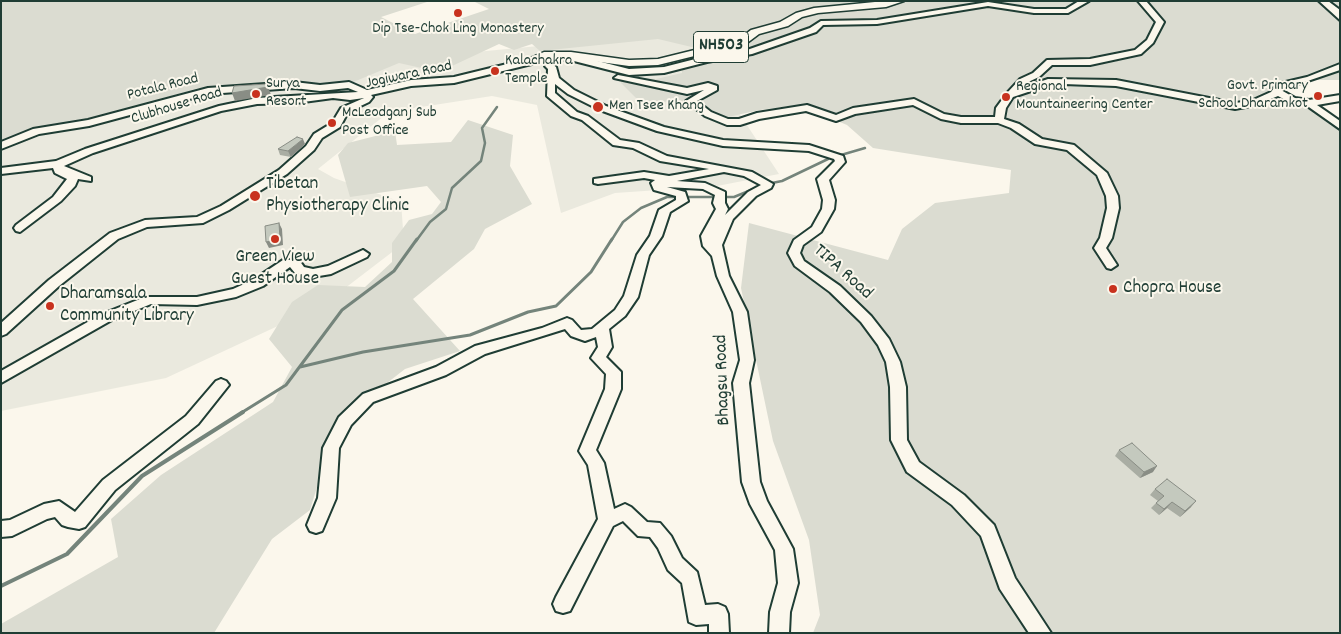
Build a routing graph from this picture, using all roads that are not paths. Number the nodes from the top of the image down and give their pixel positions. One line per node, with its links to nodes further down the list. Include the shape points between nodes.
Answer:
1 (899, 1): 6 (main road, NH503, via 816,10 756,32 744,41 658,62 620,62 571,55 540,56)
2 (1085, 1): 6 (street, via 1068,11 1034,11 988,4 877,22 822,22 813,30 758,50 664,70 630,72 570,57 552,56)
3 (1142, 1): 9 (street, via 1160,22 1150,41 1138,52 1090,62 1050,62 1036,75 1023,81)
4 (1323, 1): 5 (street)
5 (1340, 18)
6 (545, 63): 10 (street, Jogiwara Road); 13 (street, via 566,59 606,76 687,91 708,86 714,88 691,101 708,114 727,122 807,108 836,118 853,111 914,102 941,116 962,120); 17 (street, via 551,70 550,94 617,143 635,146 664,159); 35 (street, TIPA Road, via 553,69 555,79 571,92 603,108 661,129 722,144 809,148 839,158 840,162 823,179 828,209 817,229 798,244 794,253 799,263 835,289 866,319 884,344 893,362 900,412 899,440 906,453 914,467 958,500 988,531 1007,584)
7 (1340, 67): 8 (street, via 1280,86 1275,91)
8 (1277, 93): 9 (street, via 1235,106 1116,83 1064,81 1048,82); 12 (street)
9 (1010, 95): 13 (street, via 1001,108)
10 (367, 96): 15 (street, Potala Road, via 348,86 320,88 294,85 208,91 89,124 37,131); 16 (street, Clubhouse Road, via 333,95 256,101 219,108); 26 (street, Jogiwara Road, via 344,110 336,125 318,136 310,148 283,172 225,208 199,220 145,224 114,236 54,283)
11 (1340, 99): 12 (street)
12 (1309, 104): 14 (street)
13 (999, 120): 24 (street, via 1039,142 1070,147 1102,172 1112,196 1113,208 1106,238 1100,248)
14 (1340, 126)
15 (1, 146)
16 (59, 163): 18 (street, Clubhouse Road); 19 (street); 21 (street, via 59,171 73,178 71,184)
17 (728, 169): 20 (street, via 669,179 644,175); 22 (street, via 748,174 767,186 752,194 728,218 716,245)
18 (1, 171)
19 (88, 179)
20 (598, 181)
21 (20, 228)
22 (716, 253): 25 (street, Bhagsu Road, via 709,246 707,236 722,209 721,197 705,186 657,182 658,188 683,198 665,210 656,236 643,255 631,297 620,313); 34 (street, Bhagsu Road, via 722,276 740,312 746,360 741,383 751,482 759,504 784,549 788,582 780,612)
23 (363, 254): 27 (street, via 331,270 313,273 300,270 295,262 287,263 258,283 236,293 197,301 150,300 105,318)
24 (1111, 265)
25 (602, 329): 29 (street, via 605,347 598,358 614,372 613,389 587,450 596,463); 30 (street, via 585,336 568,323 480,350 441,371 368,398 345,421 331,448 327,498)
26 (1, 331)
27 (1, 378)
28 (221, 385): 31 (street, via 192,420 110,485 79,521 68,519 59,509 44,512 12,528)
29 (607, 520): 32 (street); 33 (street, via 625,512 644,530 654,529 665,542 675,564 690,578 696,615 718,614)
30 (316, 525)
31 (1, 529)
32 (563, 604)
33 (719, 633)
34 (780, 633)
35 (1041, 633)

